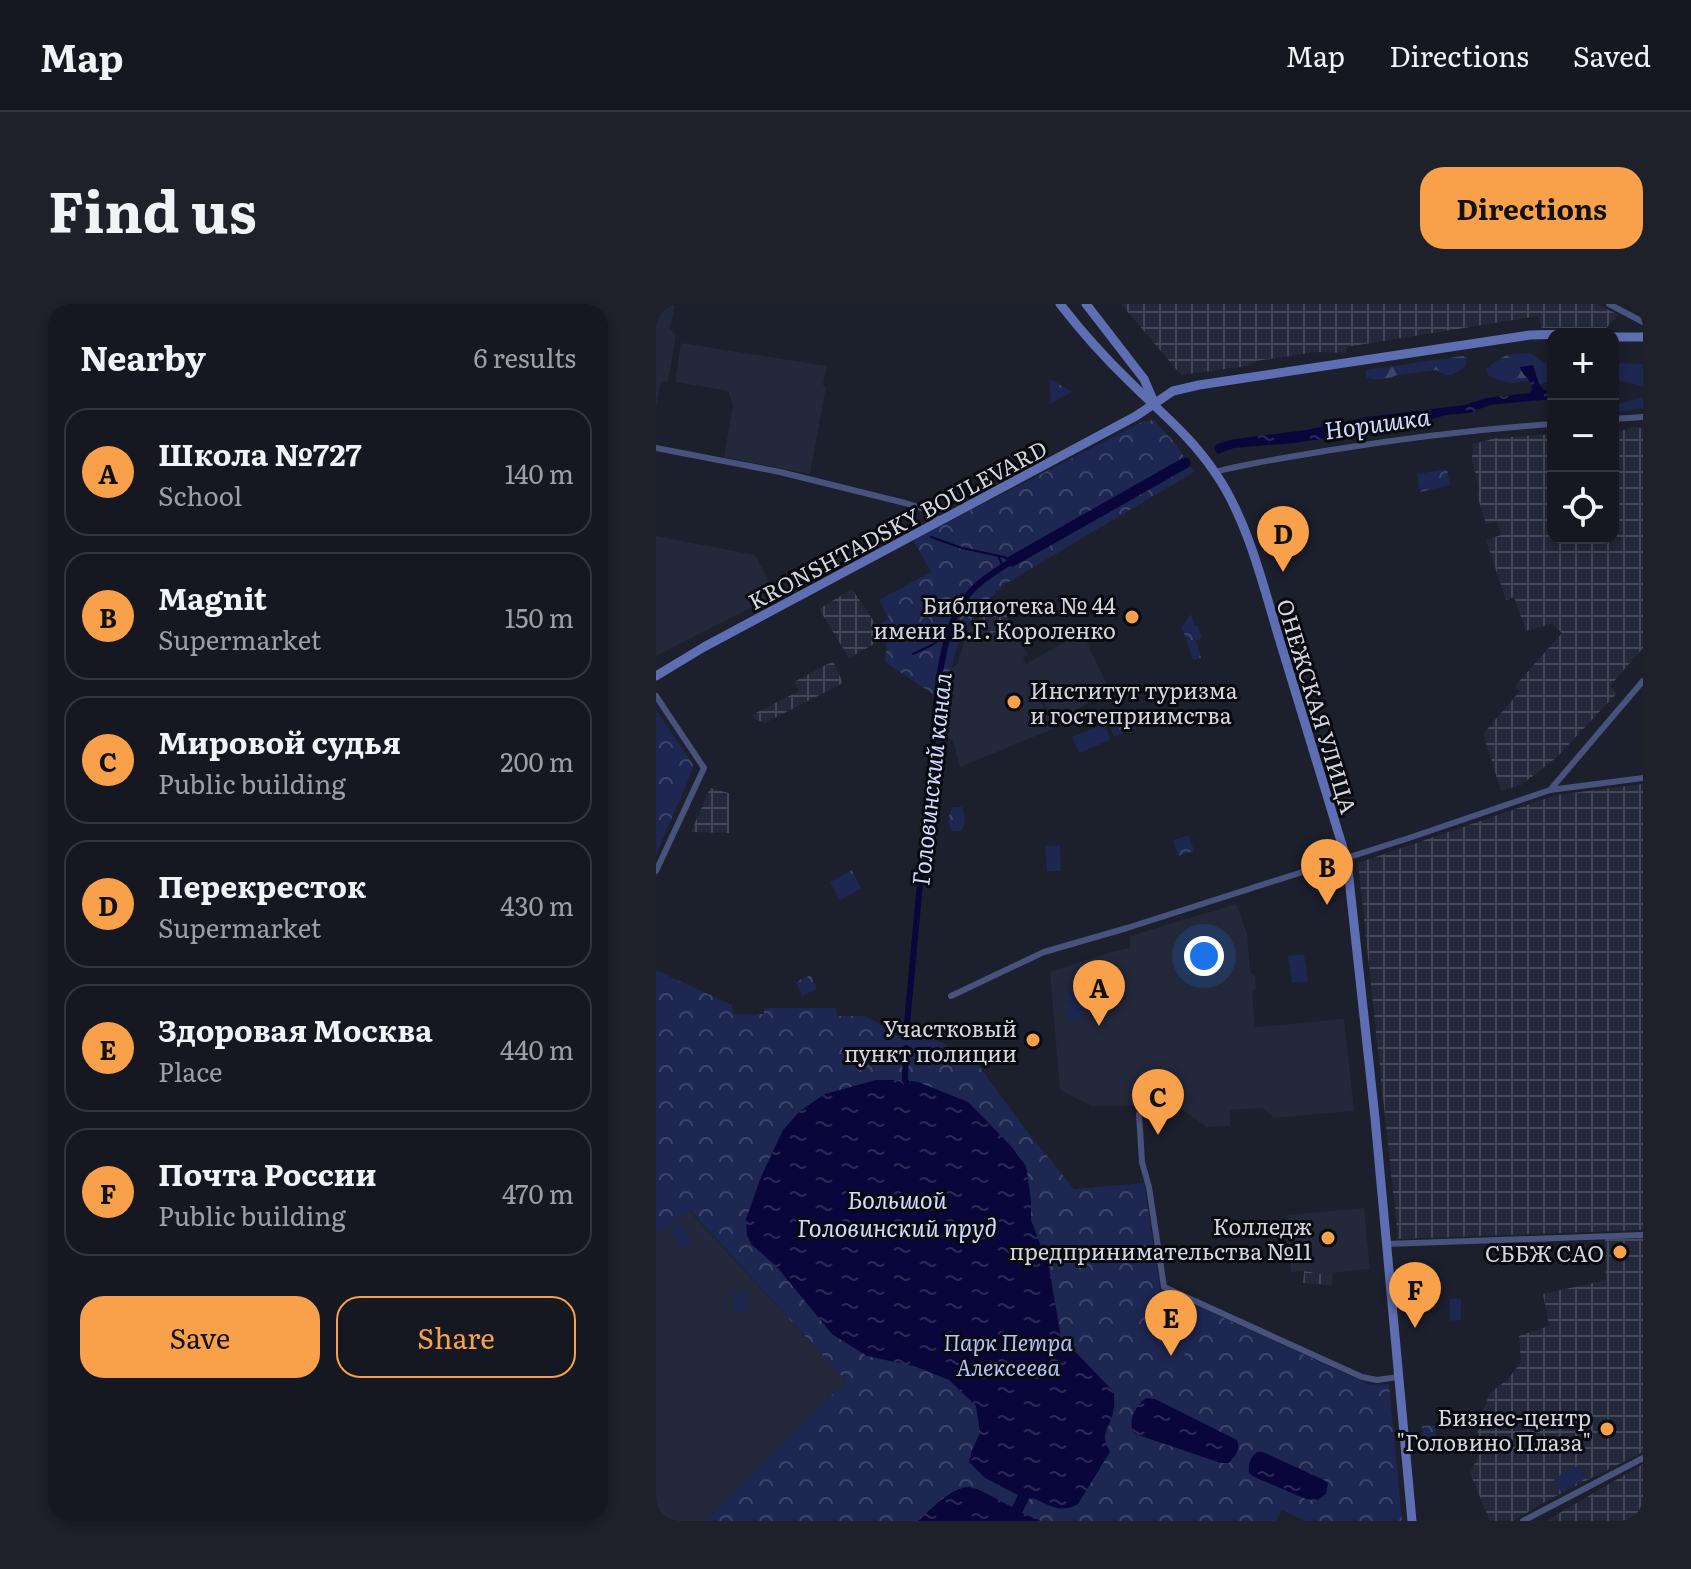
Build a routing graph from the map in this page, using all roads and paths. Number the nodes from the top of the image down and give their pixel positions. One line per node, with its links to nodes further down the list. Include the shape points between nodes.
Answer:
1 (1060, 304): 10 (main road, ОНЕЖСКАЯ УЛИЦА)
2 (1086, 304): 8 (main road)
3 (1609, 304): 4 (street)
4 (1643, 322)
5 (1547, 335): 9 (main road)
6 (1619, 337): 7 (main road)
7 (1643, 337)
8 (1144, 379): 9 (main road, via 1157,390); 10 (main road)
9 (1173, 391): 10 (main road, KRONSHTADSKY BOULEVARD)
10 (1154, 403): 15 (main road, ОНЕЖСКАЯ УЛИЦА); 16 (main road, KRONSHTADSKY BOULEVARD)
11 (1643, 417): 12 (street)
12 (1619, 419)
13 (1547, 424): 15 (street, via 1464,431)
14 (656, 448): 16 (street, via 896,500 931,511)
15 (1215, 472): 22 (main road, ОНЕЖСКАЯ УЛИЦА, via 1246,535)
16 (939, 521): 17 (main road, KRONSHTADSKY BOULEVARD)
17 (656, 676)
18 (1643, 681): 21 (street)
19 (656, 696): 23 (street, via 704,768)
20 (1643, 778): 21 (street)
21 (1550, 790): 22 (street)
22 (1346, 858): 24 (street, via 1044,952); 27 (main road, ОНЕЖСКАЯ УЛИЦА)
23 (656, 871)
24 (951, 996)
25 (1139, 1114): 28 (street, via 1164,1287 1362,1377)
26 (1643, 1235): 27 (street)
27 (1386, 1244): 28 (main road, ОНЕЖСКАЯ УЛИЦА)
28 (1398, 1377): 30 (main road, ОНЕЖСКАЯ УЛИЦА)
29 (1643, 1458): 31 (street)
30 (1412, 1521)
31 (1523, 1521)

